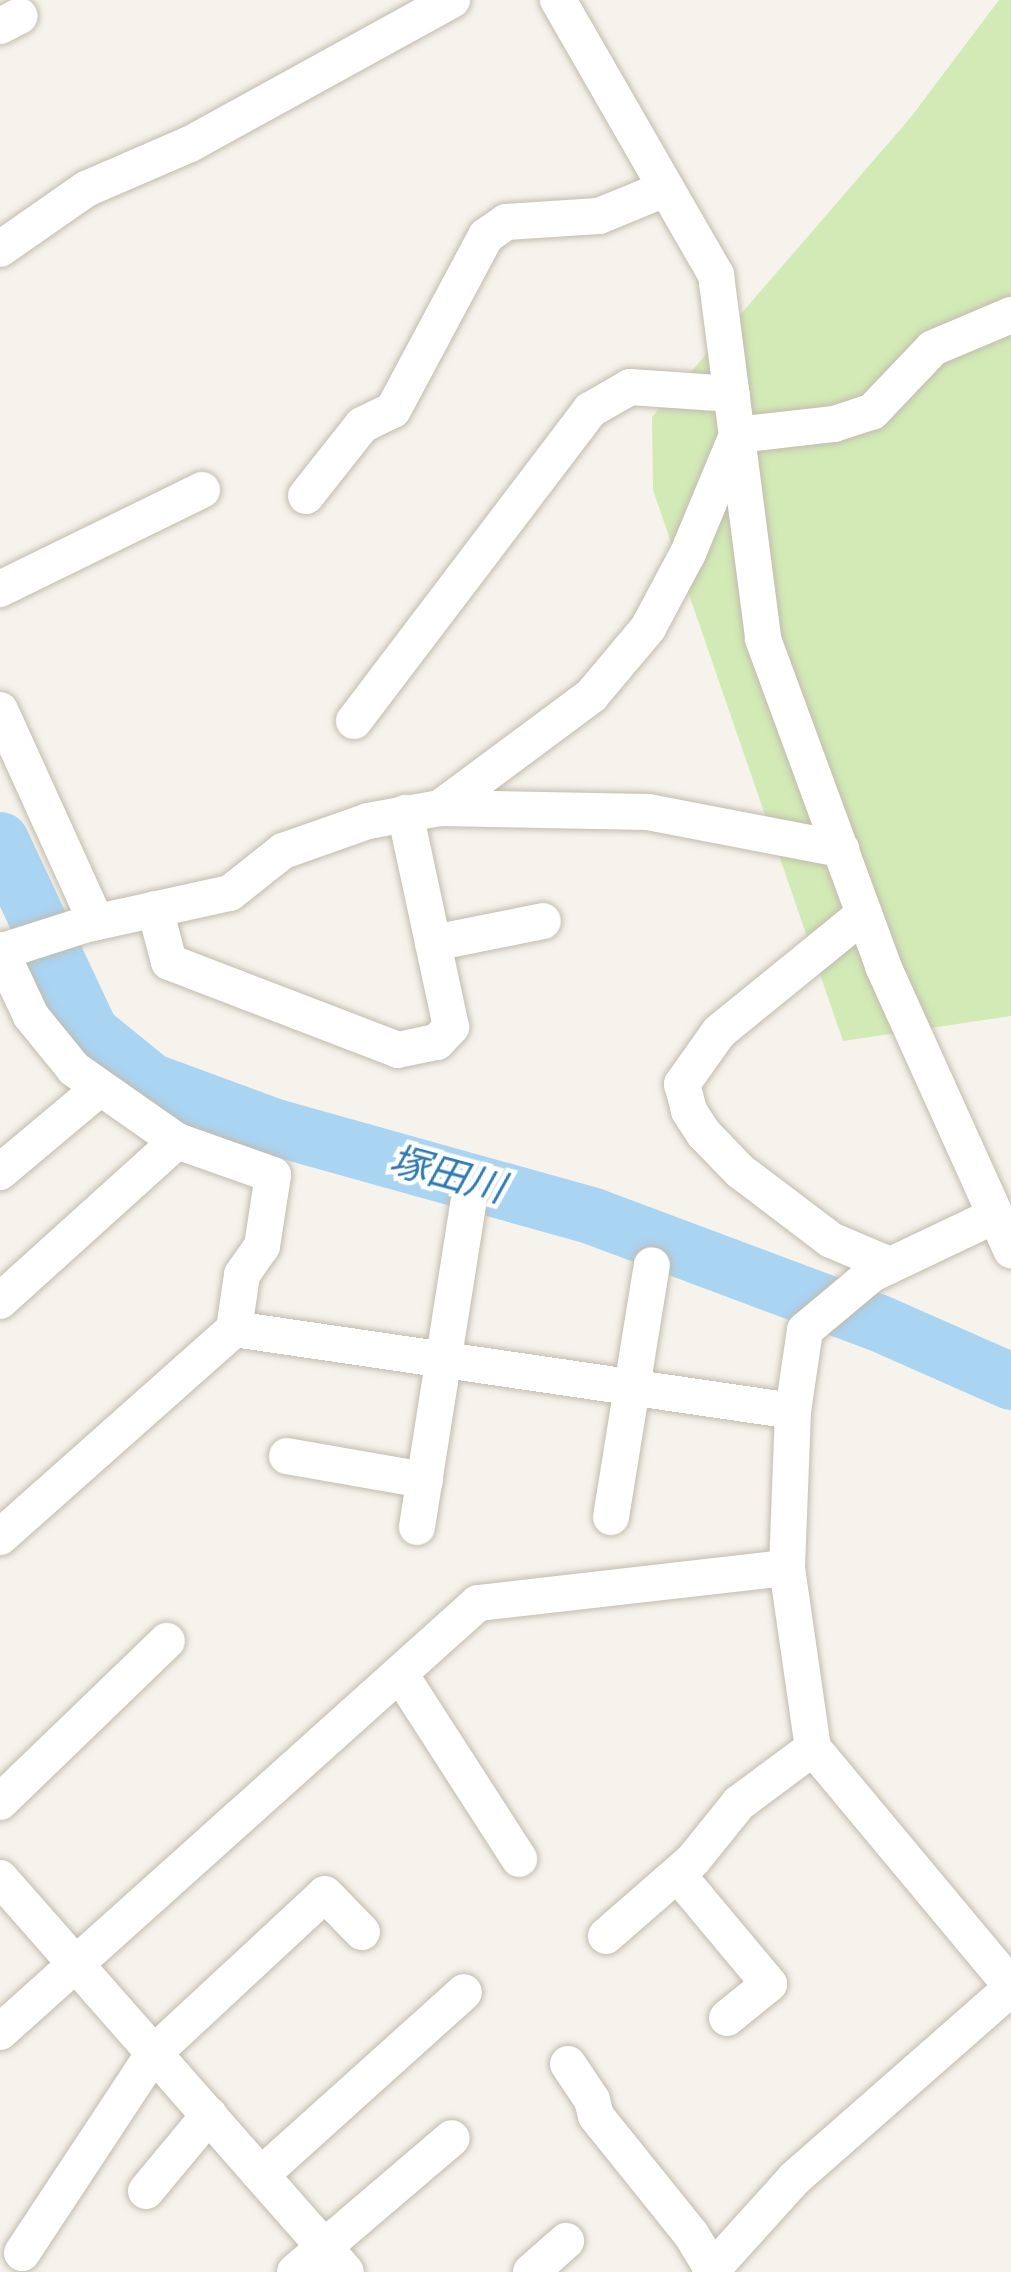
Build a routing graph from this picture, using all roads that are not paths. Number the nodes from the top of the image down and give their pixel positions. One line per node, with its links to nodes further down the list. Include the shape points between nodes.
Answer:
1 (452, 0): 4 (street, via 190,144 86,189)
2 (558, 0): 3 (street)
3 (665, 189): 6 (street, via 716,275); 9 (street, via 599,216 506,222 486,236 393,410 362,425)
4 (0, 249)
5 (1011, 315): 7 (street, via 932,348 872,412)
6 (732, 394): 7 (street); 12 (street, via 630,387 590,410)
7 (737, 435): 13 (street, via 648,628 591,696); 14 (street, via 764,639)
8 (202, 490): 10 (street)
9 (306, 496)
10 (0, 589)
11 (0, 710): 18 (street)
12 (354, 721)
13 (423, 811): 14 (street, via 648,812); 15 (street, via 284,851 230,892); 19 (street)
14 (841, 849): 16 (street)
15 (155, 909): 18 (street); 19 (street, via 170,962 398,1050 437,1042 451,1027)
16 (864, 914): 25 (street); 28 (street, via 718,1032 682,1084 704,1134 740,1171)
17 (543, 922): 19 (street)
18 (90, 924): 20 (street)
19 (433, 943)
20 (5, 963): 21 (street, via 31,1016)
21 (99, 1089): 22 (street); 23 (street)
22 (177, 1141): 29 (street); 30 (street, via 273,1175 262,1246 242,1275)
23 (0, 1172)
24 (468, 1204): 31 (street)
25 (994, 1216): 26 (street); 28 (street)
26 (1011, 1250)
27 (652, 1265): 32 (street)
28 (881, 1269): 33 (street, via 805,1330)
29 (0, 1300)
30 (234, 1329): 31 (street); 38 (street)
31 (446, 1360): 32 (street); 35 (street)
32 (632, 1388): 33 (street); 36 (street)
33 (793, 1411): 39 (street)
34 (287, 1456): 35 (street)
35 (425, 1480): 37 (street)
36 (610, 1517)
37 (417, 1528)
38 (0, 1537)
39 (787, 1568): 41 (street, via 478,1603); 42 (street)
40 (167, 1641): 43 (street)
41 (400, 1674): 44 (street); 49 (street)
42 (813, 1748): 45 (street, via 739,1803); 50 (street)
43 (0, 1802)
44 (518, 1859)
45 (678, 1875): 48 (street); 52 (street, via 769,1984)
46 (0, 1878): 49 (street)
47 (362, 1932): 54 (street, via 326,1894)
48 (606, 1936)
49 (78, 1966): 53 (street); 54 (street)
50 (1011, 1987): 63 (street, via 795,2178)
51 (464, 1992): 58 (street)
52 (727, 2018)
53 (0, 2032)
54 (154, 2053): 56 (street); 61 (street)
55 (568, 2064): 63 (street, via 596,2116)
56 (209, 2115): 58 (street); 59 (street)
57 (452, 2138): 62 (street)
58 (261, 2175): 62 (street)
59 (146, 2191)
60 (566, 2241): 65 (street)
61 (22, 2253)
62 (335, 2259): 64 (street)
63 (711, 2270)
64 (295, 2272)
65 (531, 2272)

